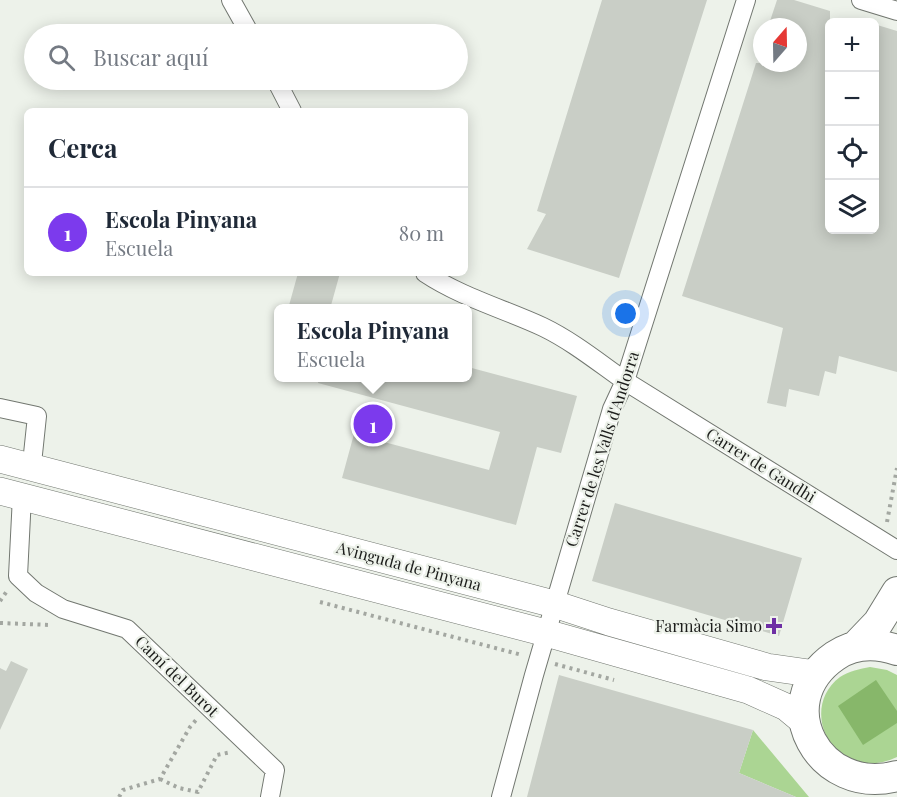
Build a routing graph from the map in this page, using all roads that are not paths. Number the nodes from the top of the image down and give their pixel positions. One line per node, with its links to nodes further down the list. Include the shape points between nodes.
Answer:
1 (231, 0): 5 (street)
2 (746, 0): 9 (street, Carrer de les Valls d'Andorra)
3 (861, 0): 4 (street)
4 (897, 11)
5 (244, 24)
6 (281, 90): 7 (street)
7 (290, 108)
8 (430, 276): 9 (street, Carrer de Gandhi, via 544,328)
9 (625, 381): 14 (street, Carrer de Gandhi); 16 (street, Carrer de les Valls d'Andorra, via 612,409)
10 (0, 408): 12 (street, via 37,416)
11 (0, 459): 12 (street, Avinguda de Pinyana)
12 (30, 466): 16 (street, Avinguda de Pinyana)
13 (11, 494): 17 (street, Avinguda de Pinyana); 24 (street, Camí del Burot, via 18,576 36,593 63,609 127,629 275,770)
14 (897, 550)
15 (897, 592): 18 (main road, via 878,623)
16 (554, 604): 17 (street, Carrer de les Valls d'Andorra); 20 (street, Avinguda de Pinyana, via 767,667)
17 (546, 633): 21 (street, Avinguda de Pinyana, via 748,690 786,707); 25 (street, Carrer de les Valls d'Andorra)
18 (855, 647): 19 (main road, via 876,645); 20 (main road, via 833,657)
19 (897, 650)
20 (816, 674): 21 (main road, via 807,692)
21 (804, 722): 22 (main road, via 809,739)
22 (840, 784): 23 (main road, via 862,780)
23 (888, 784)
24 (270, 797)
25 (501, 797)

